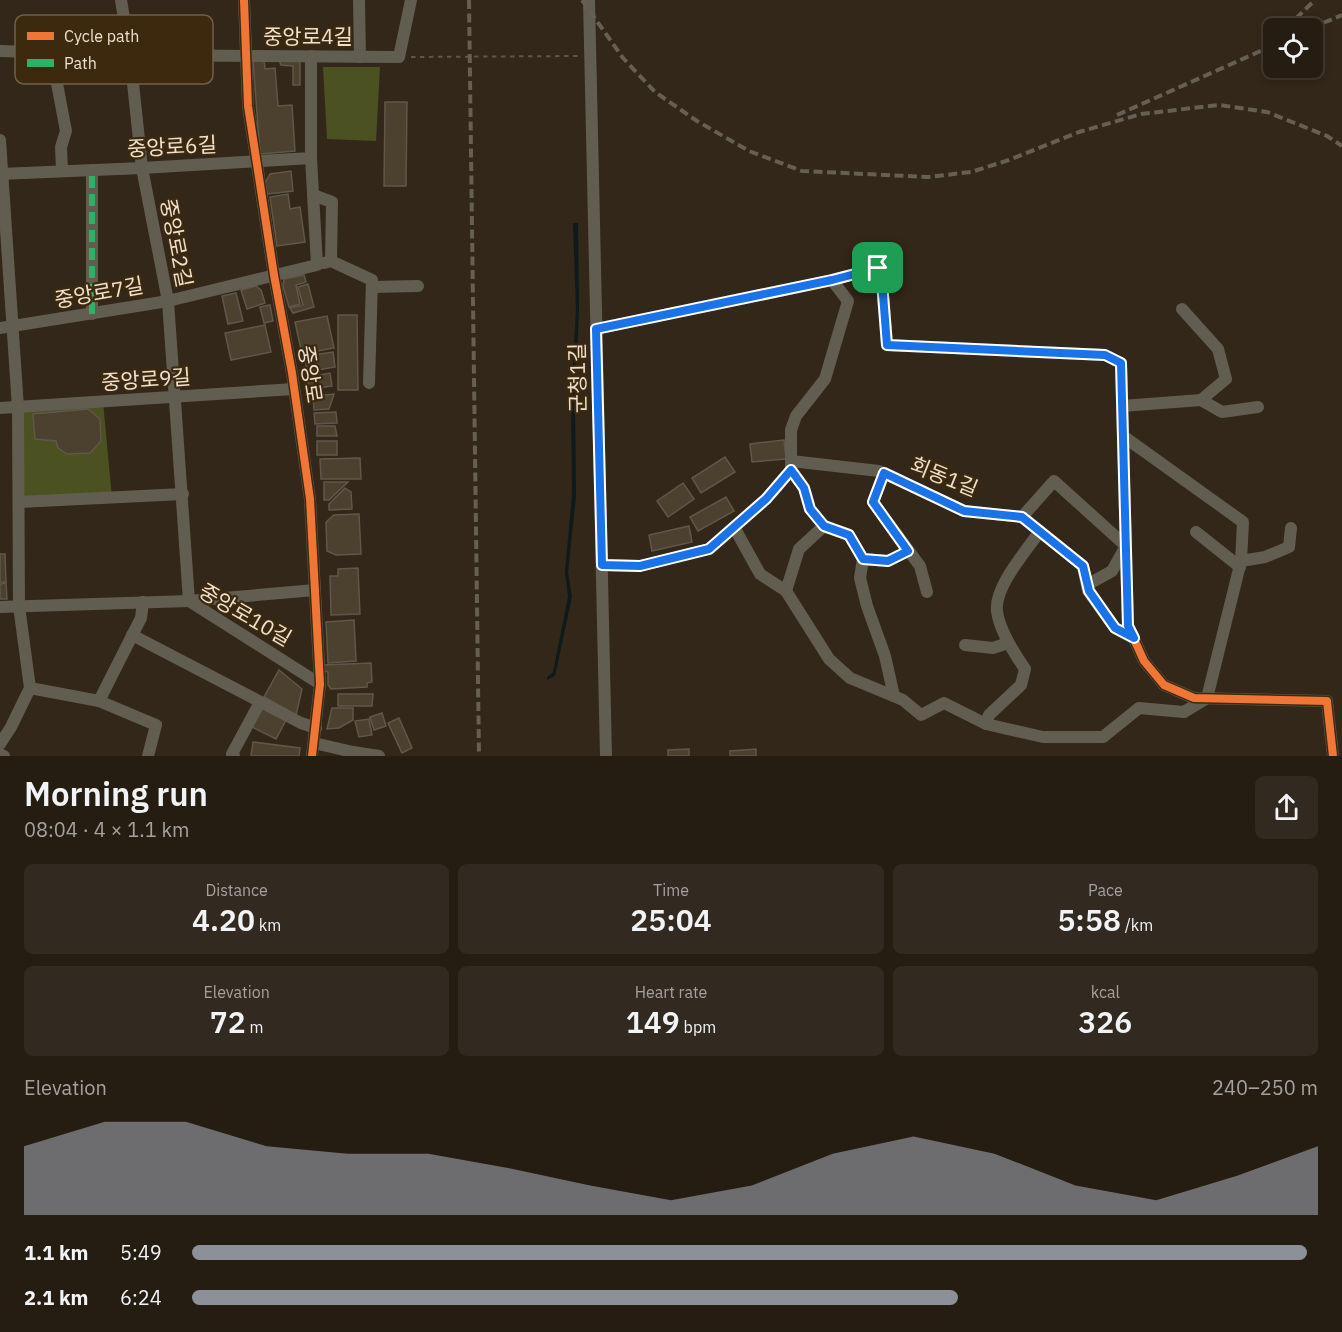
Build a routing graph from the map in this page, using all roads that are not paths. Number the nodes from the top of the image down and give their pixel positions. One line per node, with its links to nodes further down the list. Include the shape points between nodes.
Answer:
1 (121, 0): 6 (street, 중앙로2길)
2 (244, 0): 10 (street, 중앙로)
3 (359, 0): 12 (street)
4 (411, 0): 12 (street, 중앙로4길, via 399,57)
5 (589, 0): 33 (street, 군청1길)
6 (123, 15)
7 (0, 51): 8 (street, 중앙로4길)
8 (15, 51)
9 (213, 56): 10 (street, 중앙로4길)
10 (245, 56): 11 (street, 중앙로4길); 17 (street, 중앙로)
11 (311, 56): 12 (street, 중앙로4길); 16 (street)
12 (360, 57)
13 (57, 84): 19 (street, via 66,131 61,147)
14 (133, 84): 18 (street, 중앙로2길)
15 (0, 140): 21 (street)
16 (311, 158): 17 (street, 중앙로6길); 22 (street)
17 (255, 162): 18 (street, 중앙로6길); 25 (street, 중앙로)
18 (142, 168): 20 (street, 중앙로6길); 29 (street, 중앙로2길)
19 (62, 171): 20 (street, 중앙로6길); 21 (street, 중앙로6길)
20 (92, 171): 31 (street)
21 (0, 174): 32 (street)
22 (313, 195): 23 (street, via 332,202); 24 (street)
23 (331, 261): 24 (street, 중앙로7길); 27 (street, via 372,280)
24 (317, 265): 25 (street, 중앙로7길)
25 (274, 275): 29 (street, 중앙로7길); 35 (street, 중앙로)
26 (832, 280): 33 (street); 38 (street, via 878,268 887,345 1105,355 1121,363); 43 (street, via 848,301 825,379 796,416 791,430)
27 (372, 286): 28 (street); 34 (street)
28 (418, 286)
29 (168, 301): 31 (street, 중앙로7길); 36 (street, 중앙로2길)
30 (1182, 309): 37 (street, via 1218,349 1226,379)
31 (92, 314): 32 (street, 중앙로7길)
32 (6, 328): 41 (street)
33 (596, 329): 57 (street, 군청1길)
34 (369, 383)
35 (294, 389): 36 (street, 중앙로9길); 59 (street, 중앙로, via 310,499)
36 (175, 397): 41 (street, 중앙로9길); 45 (street, 중앙로2길)
37 (1201, 400): 38 (street); 39 (street, via 1222,412)
38 (1122, 406): 42 (street)
39 (1258, 407)
40 (0, 408): 41 (street, 중앙로9길)
41 (18, 408): 46 (street)
42 (1123, 436): 53 (street); 56 (street, via 1243,522)
43 (791, 466): 44 (street, 회동1길); 48 (street, via 810,509); 49 (street, via 766,499)
44 (884, 473): 47 (street, 회동1길, via 964,511); 54 (street, via 873,502)
45 (183, 494): 46 (street); 62 (street, 중앙로2길)
46 (19, 502): 64 (street)
47 (1022, 517): 51 (street); 53 (street, via 1054,481)
48 (824, 526): 55 (street, via 849,535); 60 (street, via 799,549)
49 (734, 528): 57 (street, via 709,549 640,566); 60 (street, via 760,574)
50 (1291, 528): 56 (street, via 1289,547)
51 (1040, 531): 58 (street, via 1083,566); 68 (street, via 999,595 997,611)
52 (1196, 532): 56 (street)
53 (1126, 546): 58 (street, via 1112,571); 67 (street, via 1128,626)
54 (908, 551): 55 (street, via 888,561); 61 (street, via 920,566)
55 (863, 559): 72 (street, via 860,578)
56 (1240, 564): 73 (street)
57 (602, 565): 86 (street, 군청1길)
58 (1087, 585): 67 (street, via 1115,628)
59 (315, 590): 62 (street); 70 (street, 중앙로)
60 (786, 591): 72 (street, via 829,659 850,678)
61 (927, 592)
62 (189, 601): 63 (street, 중앙로10길); 70 (street, 중앙로10길)
63 (143, 602): 64 (street, 중앙로10길); 66 (street, via 141,618)
64 (19, 606): 65 (street, 중앙로10길); 71 (street)
65 (0, 607)
66 (132, 635): 74 (street); 75 (street)
67 (1134, 638): 73 (street, via 1144,661 1164,685 1194,698)
68 (1008, 643): 69 (street, via 993,648); 76 (street, via 1025,669 1021,685)
69 (965, 645)
70 (320, 684): 77 (street, 중앙로)
71 (30, 688): 74 (street); 78 (street)
72 (894, 696): 76 (street, via 921,716 944,703)
73 (1207, 698): 76 (street, via 1184,712 1139,708 1102,737 1043,737); 87 (street, via 1327,701)
74 (99, 701): 83 (street, via 156,724)
75 (260, 702): 77 (street); 84 (street)
76 (986, 723)
77 (316, 728): 79 (street, 중앙로)
78 (0, 744)
79 (313, 750): 81 (street)
80 (0, 754): 82 (street)
81 (353, 754): 85 (street)
82 (4, 756)
83 (148, 756)
84 (234, 756)
85 (376, 756)
86 (606, 756)
87 (1334, 756)

